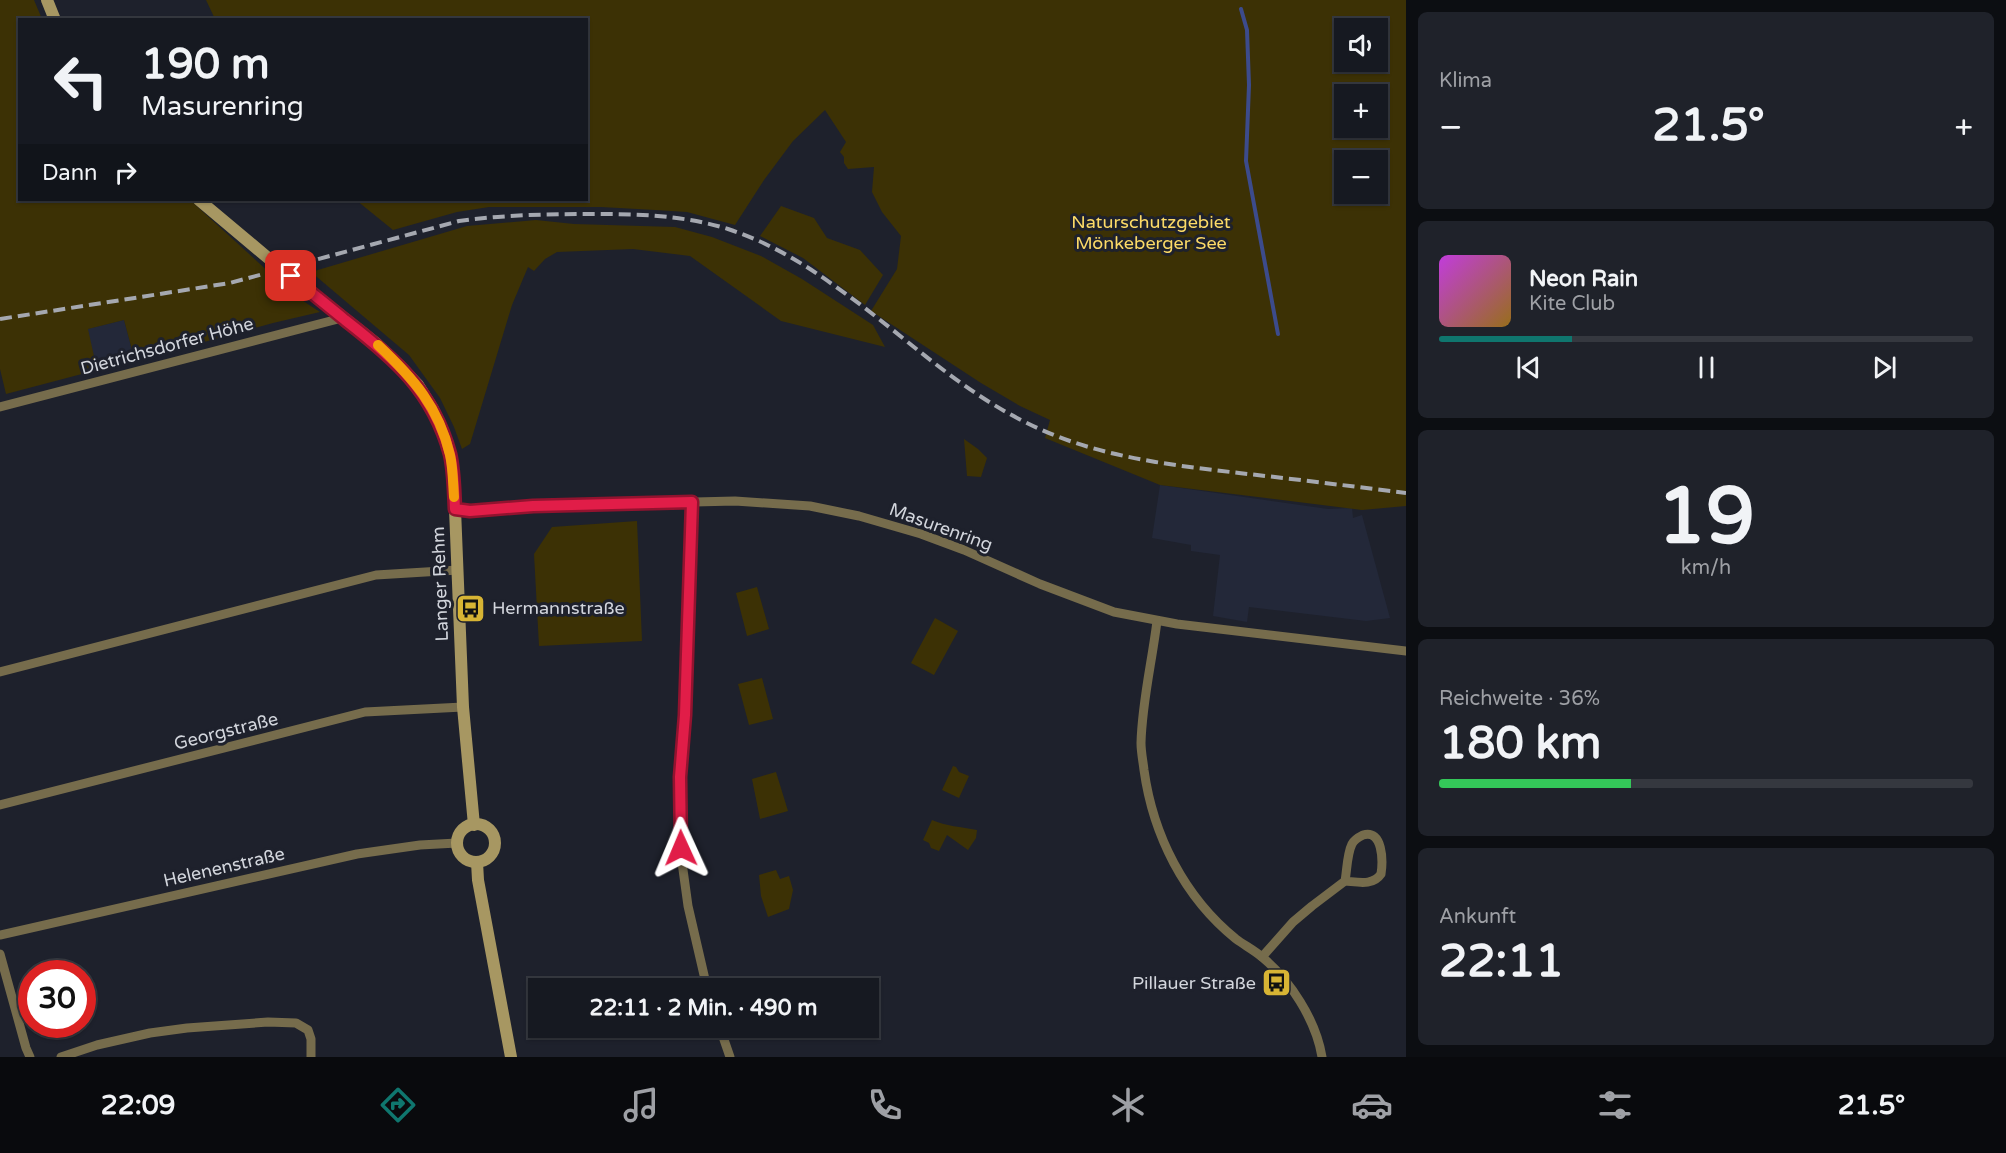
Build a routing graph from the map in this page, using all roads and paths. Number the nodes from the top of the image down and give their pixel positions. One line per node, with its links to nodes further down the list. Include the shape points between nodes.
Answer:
1 (47, 0): 2 (street)
2 (55, 18)
3 (200, 201): 4 (street, Langer Rehm, bridge)
4 (342, 318): 5 (street, Dietrichsdorfer Höhe); 7 (street, Langer Rehm, via 399,365 433,409 451,457)
5 (0, 407)
6 (692, 502): 7 (street, Masurenring); 9 (street, Masurenring, via 810,506 859,516 921,534 1088,603); 21 (street, via 680,777 681,855)
7 (455, 509): 8 (street, Langer Rehm)
8 (458, 570): 11 (street, via 376,575); 12 (street, Langer Rehm)
9 (1157, 621): 10 (street, Masurenring); 20 (street, via 1141,746 1156,825 1194,895 1235,939)
10 (1406, 651)
11 (0, 672)
12 (463, 707): 13 (street, Georgstraße, via 365,712); 14 (street, Langer Rehm)
13 (0, 806)
14 (474, 825): 15 (street, via 460,833); 16 (street, via 485,827 494,842 492,853)
15 (457, 843): 16 (street, via 465,859); 18 (street, Helenenstraße, via 357,854)
16 (477, 862): 26 (street)
17 (1345, 881): 17 (street, via 1352,844 1359,836 1375,836 1380,843 1381,874 1365,883); 20 (street, via 1293,922)
18 (0, 935)
19 (0, 954): 23 (street)
20 (1262, 957): 28 (street, via 1300,1003)
21 (705, 978)
22 (723, 1038): 27 (street)
23 (30, 1057)
24 (61, 1057): 25 (street, via 150,1033 268,1022 296,1023 308,1030)
25 (311, 1057)
26 (511, 1057)
27 (730, 1057)
28 (1322, 1057)

